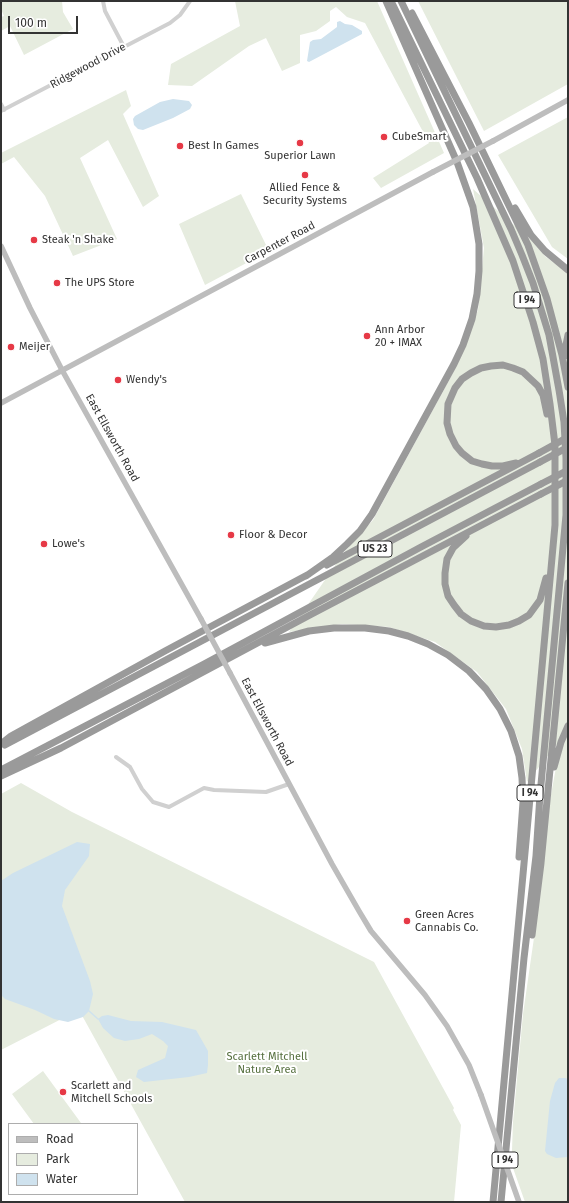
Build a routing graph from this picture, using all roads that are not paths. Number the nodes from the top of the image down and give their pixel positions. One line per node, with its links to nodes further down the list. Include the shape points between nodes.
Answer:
1 (103, 1): 7 (street)
2 (190, 1): 7 (street, Ridgewood Drive, via 174,20)
3 (386, 1): 27 (highway, via 457,162 473,207 479,244 477,294 472,319 454,364 372,514 347,544)
4 (392, 1): 19 (highway, I 94, via 513,261 543,358)
5 (401, 1): 39 (highway, I 94, via 525,262 549,335 563,414 566,515 536,856)
6 (405, 1): 11 (highway)
7 (124, 47): 10 (street, Ridgewood Drive)
8 (568, 100): 15 (main road, Carpenter Road, bridge)
9 (1, 104): 10 (street)
10 (2, 111)
11 (493, 172): 13 (highway, via 531,235 545,251); 16 (highway, via 539,274)
12 (1, 246): 15 (main road, East Ellsworth Road)
13 (568, 270)
14 (568, 335): 16 (highway)
15 (62, 370): 18 (main road, Carpenter Road); 36 (main road, East Ellsworth Road, bridge, via 201,619)
16 (565, 371): 17 (highway)
17 (568, 387)
18 (1, 403)
19 (553, 430): 22 (highway, via 541,391 523,372 503,365 490,366 471,372 462,379 450,398 447,410 448,429 462,454 472,461 492,466); 26 (highway, I 94, via 556,499)
20 (568, 437): 22 (highway, bridge)
21 (568, 447): 32 (highway, US 23, bridge)
22 (525, 460): 27 (highway)
23 (568, 470): 34 (highway, US 23, bridge)
24 (568, 480): 25 (highway, bridge)
25 (479, 526): 26 (highway, via 453,548 447,560 445,573 448,596 461,614 471,621 496,627 509,625 529,615 540,600); 29 (highway)
26 (552, 562): 38 (highway, I 94)
27 (306, 576): 31 (highway, via 165,651 11,736)
28 (568, 583): 37 (highway)
29 (240, 652): 35 (highway, via 62,748); 38 (highway, via 308,631 365,628 395,632 422,641 470,671 500,709 519,756 523,802 519,857)
30 (568, 726): 37 (highway)
31 (1, 744)
32 (1, 747)
33 (116, 757): 36 (street, via 130,768 153,802 169,807 204,788 266,792)
34 (1, 770)
35 (1, 776)
36 (289, 784): 42 (main road, East Ellsworth Road, bridge, via 358,911 371,931 425,995 447,1026 469,1065)
37 (548, 790): 39 (highway, via 536,904 530,944)
38 (521, 885): 40 (highway, I 94)
39 (524, 958): 41 (highway, I 94)
40 (493, 1202)
41 (501, 1202)
42 (519, 1202)

